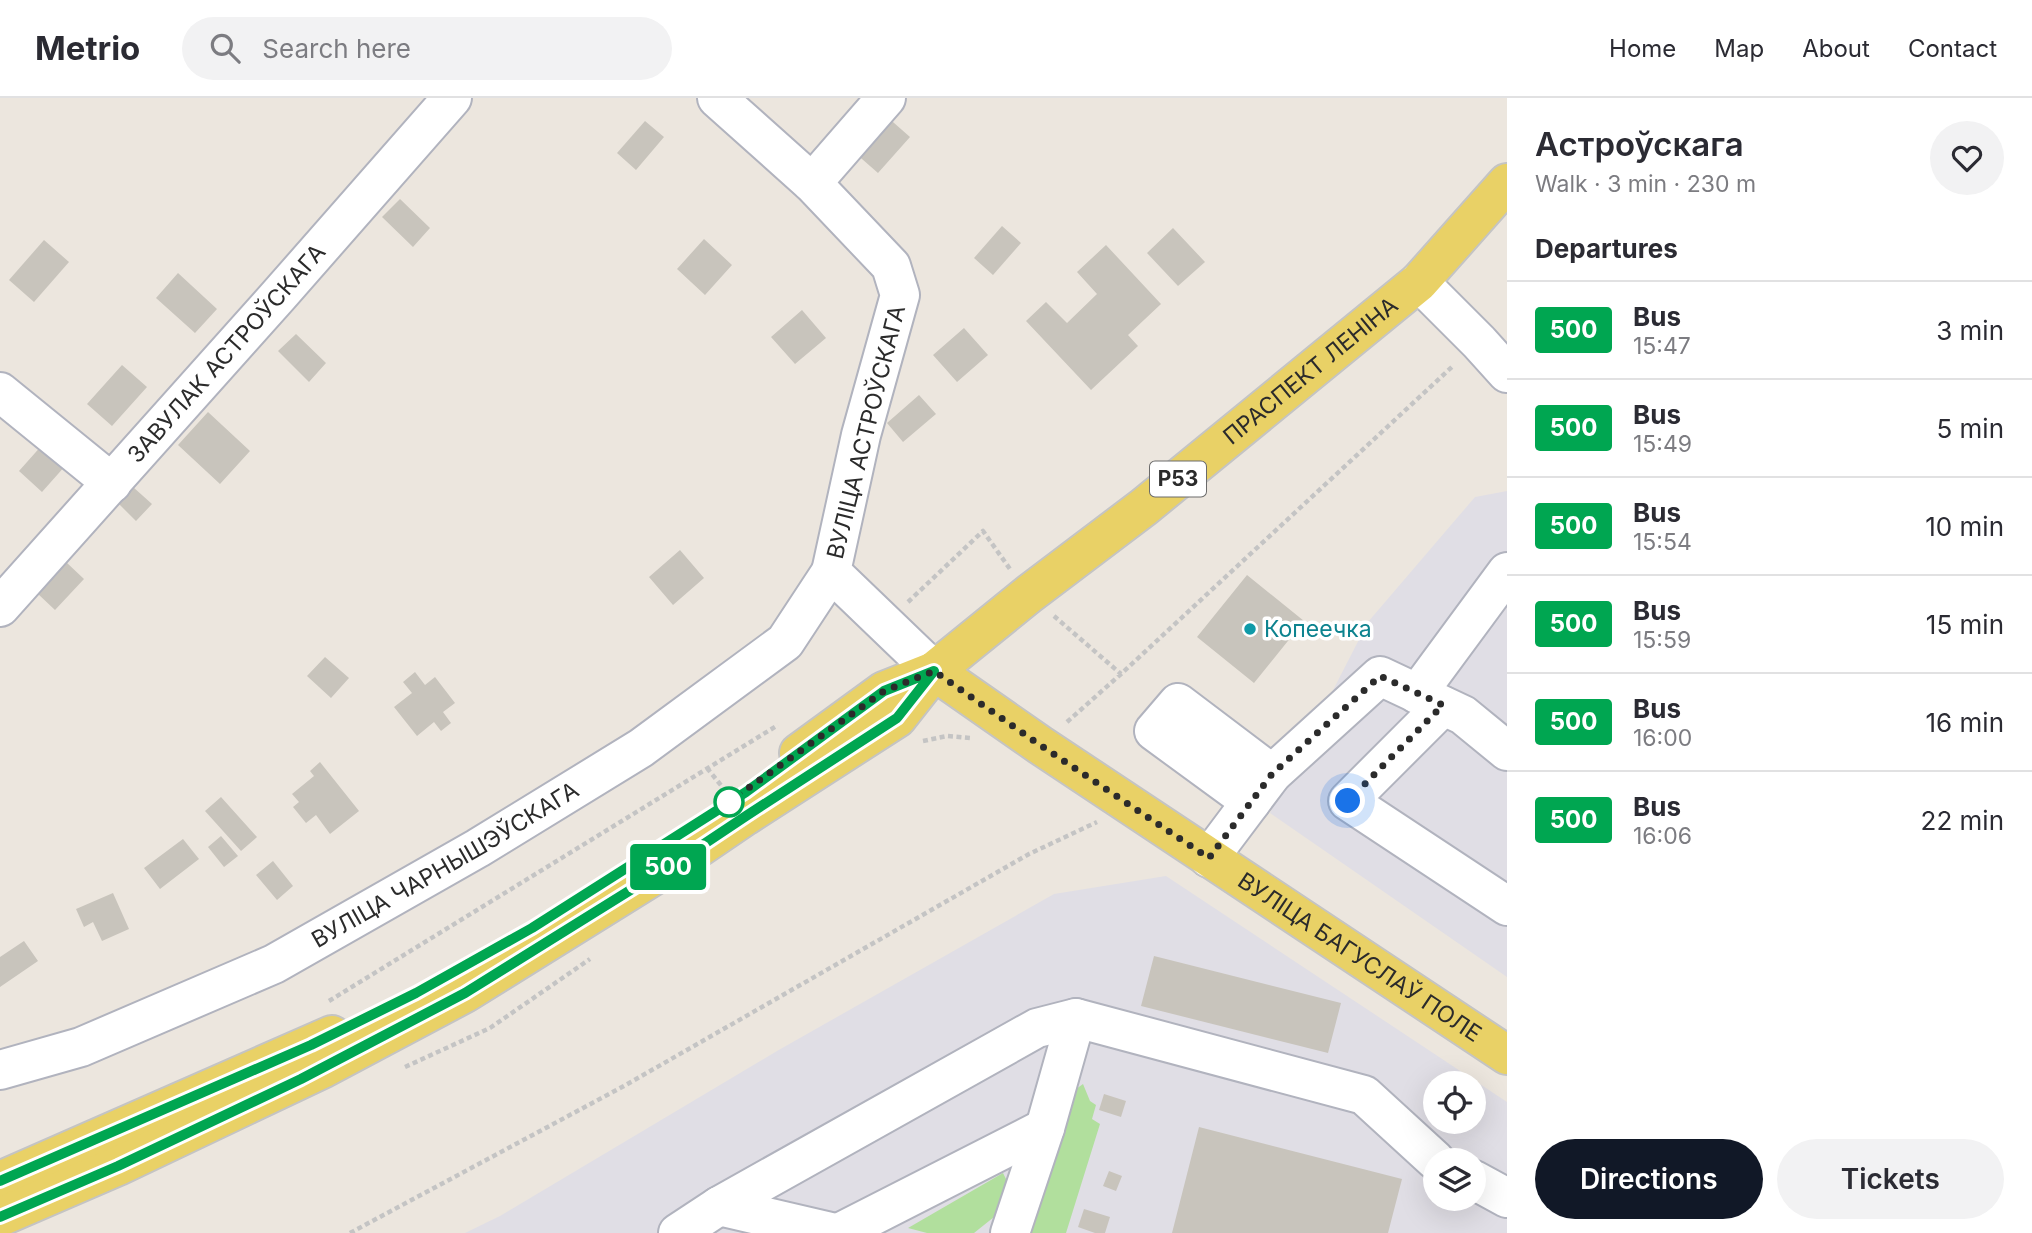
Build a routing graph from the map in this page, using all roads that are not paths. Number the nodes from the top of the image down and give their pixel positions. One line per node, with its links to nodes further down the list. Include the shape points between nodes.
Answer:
1 (452, 98): 9 (street, ЗАВУЛАК АСТРОЎСКАГА)
2 (717, 98): 4 (street, ВУЛІЦА АСТРОЎСКАГА)
3 (886, 98): 4 (street)
4 (812, 183): 10 (street, ВУЛІЦА АСТРОЎСКАГА, via 891,267 900,295 861,435)
5 (1507, 183): 6 (main road, ПРАСПЕКТ ЛЕНІНА / Р53)
6 (1419, 282): 7 (street); 13 (main road, ПРАСПЕКТ ЛЕНІНА / Р53)
7 (1507, 373)
8 (0, 391): 9 (street)
9 (112, 482): 12 (street, ЗАВУЛАК АСТРОЎСКАГА)
10 (831, 572): 13 (street, ВУЛІЦА АСТРОЎСКАГА); 20 (street, ВУЛІЦА ЧАРНЫШЭЎСКАГА, via 785,642 641,748 478,848 274,964 81,1047)
11 (1507, 572): 14 (street)
12 (0, 607)
13 (934, 671): 16 (main road, ВУЛІЦА БАГУСЛАЎ ПОЛЕ); 23 (main road, ПРАСПЕКТ ЛЕНІНА / Р53, via 884,691 732,800 532,928 416,993 311,1045); 27 (main road, ПРАСПЕКТ ЛЕНІНА / Р53, via 897,718 465,993 324,1068)
14 (1430, 700): 15 (street); 16 (street, via 1380,676 1261,788); 17 (street, via 1348,801)
15 (1504, 742)
16 (1209, 858): 19 (main road, ВУЛІЦА БАГУСЛАЎ ПОЛЕ)
17 (1507, 906)
18 (1076, 1018): 21 (street); 22 (street, via 1364,1095); 26 (street, via 1037,1028)
19 (1507, 1055)
20 (0, 1070)
21 (1045, 1128): 29 (street); 30 (street)
22 (1423, 1148)
23 (0, 1181)
24 (1486, 1187): 25 (street)
25 (1507, 1198)
26 (719, 1206): 28 (street); 29 (street)
27 (0, 1217)
28 (678, 1233)
29 (837, 1233)
30 (1010, 1233)

